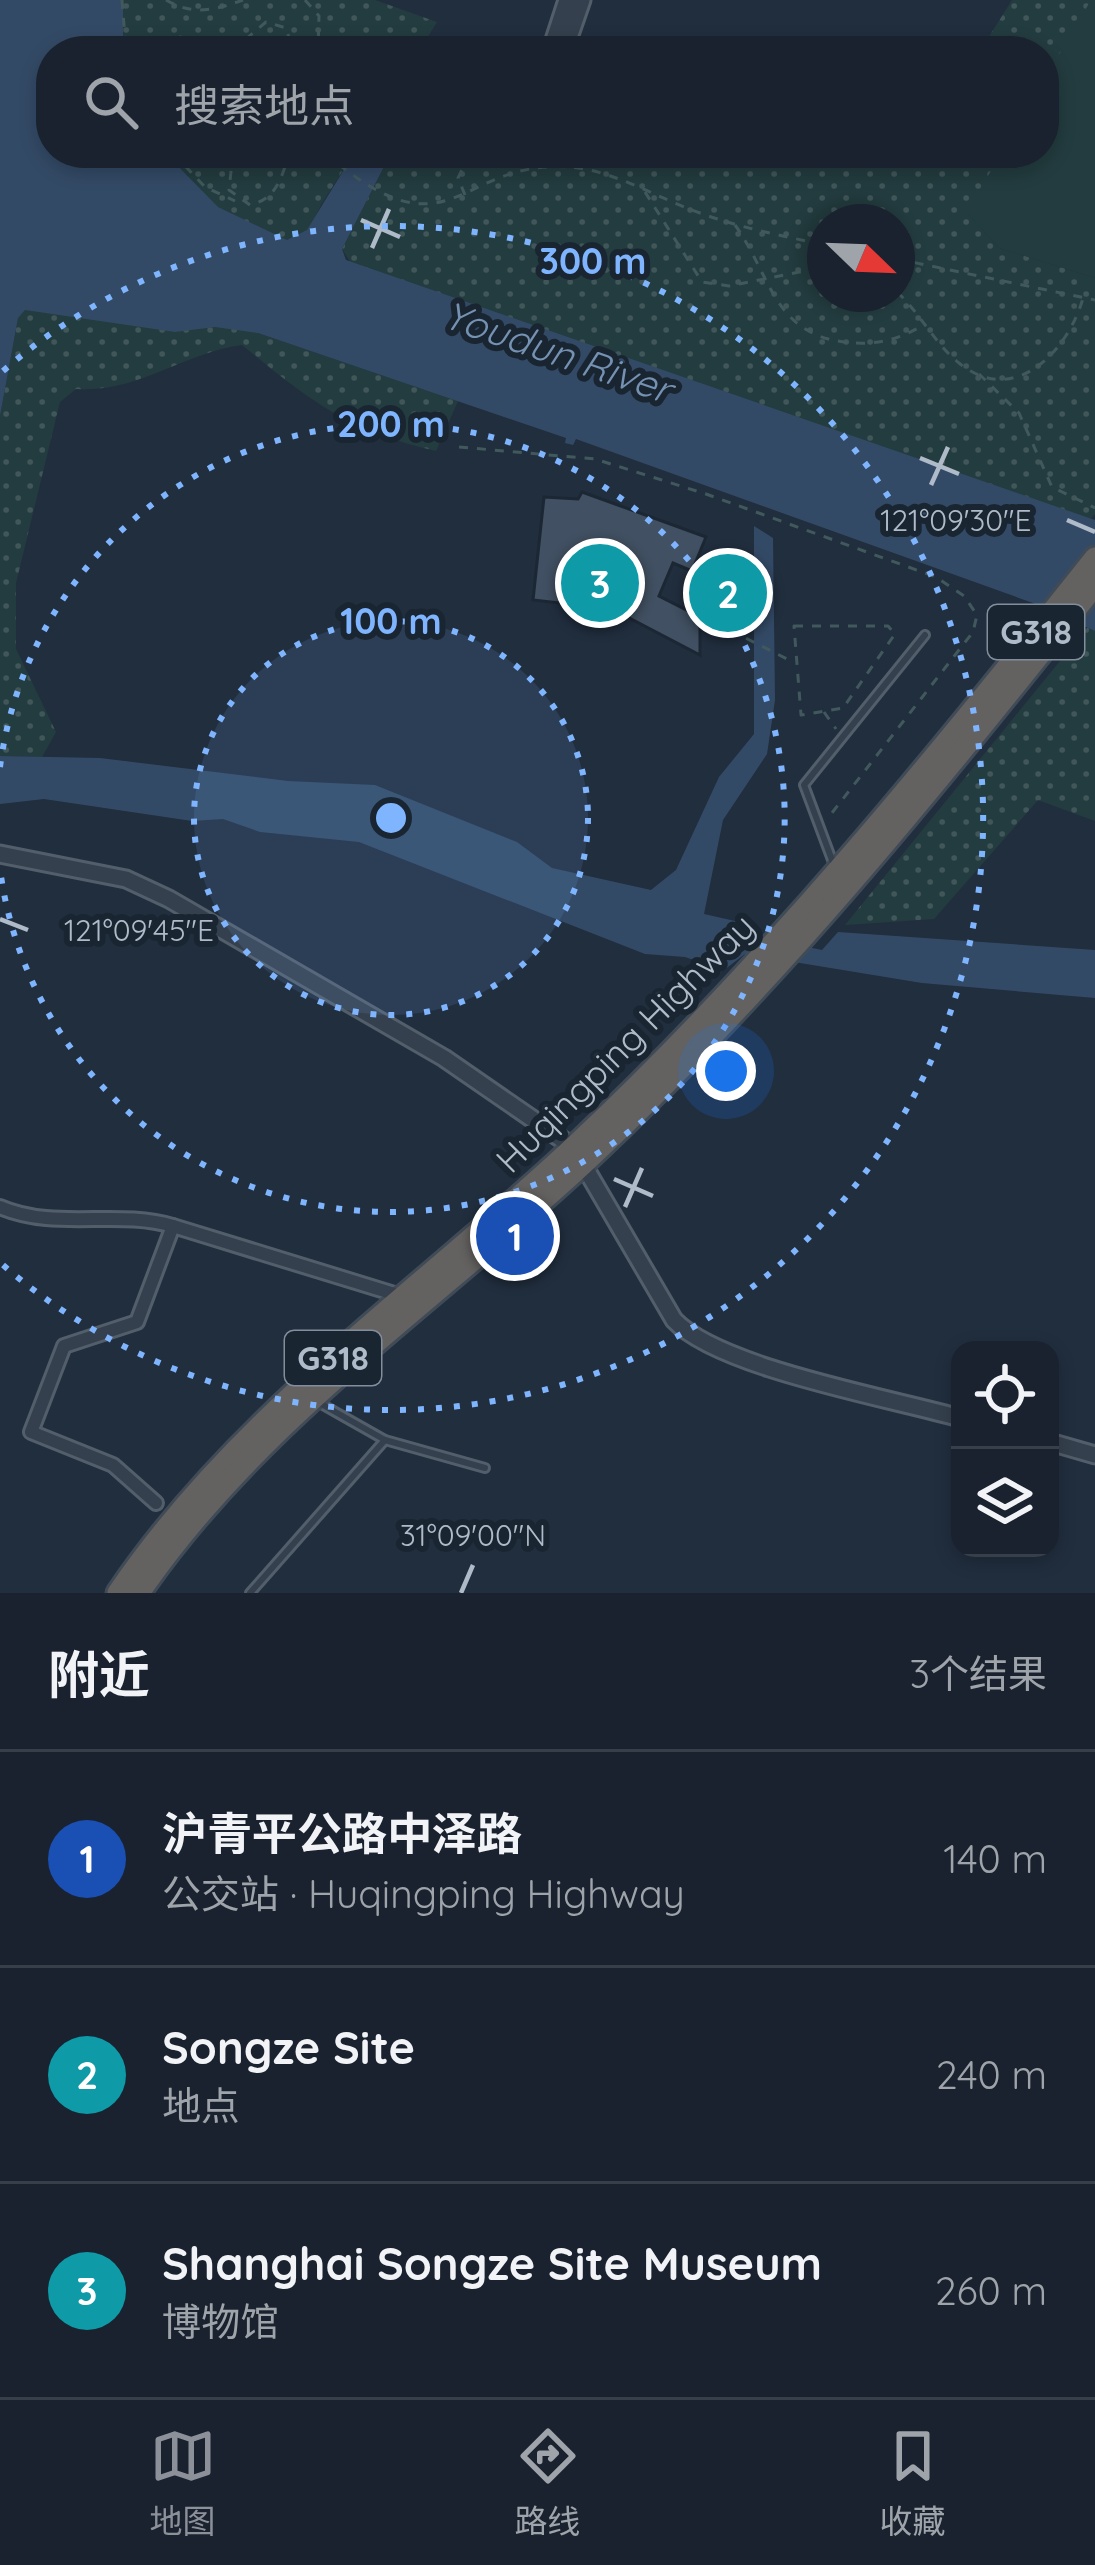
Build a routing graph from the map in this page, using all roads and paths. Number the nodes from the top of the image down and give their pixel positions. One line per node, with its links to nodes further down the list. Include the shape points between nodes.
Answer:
1 (122, 0): 7 (path)
2 (166, 0): 3 (path, via 206,11)
3 (243, 0)
4 (304, 0): 10 (path, via 319,16)
5 (568, 0): 11 (street)
6 (582, 0): 12 (street)
7 (125, 36)
8 (250, 36): 9 (path, via 266,22)
9 (288, 36)
10 (318, 36)
11 (560, 36)
12 (564, 36)
13 (187, 168): 22 (path, via 205,187)
14 (229, 168): 22 (path)
15 (283, 168): 22 (path, via 266,202)
16 (350, 168): 21 (path, via 415,206)
17 (463, 168): 21 (path)
18 (550, 168): 21 (path)
19 (564, 168): 20 (path)
20 (643, 189): 23 (path); 27 (path, via 702,282)
21 (466, 195)
22 (237, 200)
23 (734, 224): 24 (path); 27 (path)
24 (807, 240)
25 (915, 264): 28 (path)
26 (807, 270): 27 (path)
27 (766, 278): 31 (path, via 790,320 818,338 885,342)
28 (1083, 298): 29 (path); 32 (path, via 1076,325 1042,365 1022,376)
29 (1095, 300)
30 (915, 311): 31 (path)
31 (926, 323): 32 (path)
32 (978, 374): 34 (path, via 1019,413 1052,487)
33 (459, 447): 43 (path, via 595,459 804,527 964,596 977,615 973,632)
34 (1095, 508)
35 (1095, 558): 40 (highway, Huqingping Highway / G318)
36 (1095, 585): 40 (highway, Huqingping Highway / G318)
37 (714, 622): 39 (path)
38 (925, 634): 42 (lane)
39 (795, 663): 41 (path, via 801,715); 41 (path, via 794,626 888,626 895,634 843,708)
40 (985, 710): 45 (highway, Huqingping Highway / G318); 46 (highway, Huqingping Highway / G318)
41 (823, 711): 42 (path)
42 (842, 737): 43 (lane, via 803,785)
43 (820, 828): 45 (lane)
44 (0, 854): 47 (street, via 126,879 169,899 444,1058)
45 (836, 871): 46 (highway, Huqingping Highway / G318)
46 (789, 939): 47 (highway, Huqingping Highway / G318)
47 (579, 1154): 50 (highway, Huqingping Highway / G318); 51 (highway, Huqingping Highway / G318); 52 (street, via 689,1337)
48 (0, 1207): 49 (street)
49 (172, 1226): 50 (street); 57 (street, via 137,1322 64,1346 31,1432 113,1465)
50 (402, 1297): 58 (highway, Huqingping Highway / G318, via 244,1441)
51 (313, 1399): 53 (lane); 59 (highway, Huqingping Highway / G318, via 201,1514)
52 (951, 1416)
53 (386, 1440): 56 (lane); 60 (lane)
54 (1059, 1444): 55 (street)
55 (1095, 1454)
56 (485, 1468)
57 (156, 1503)
58 (118, 1593)
59 (140, 1593)
60 (250, 1593)

